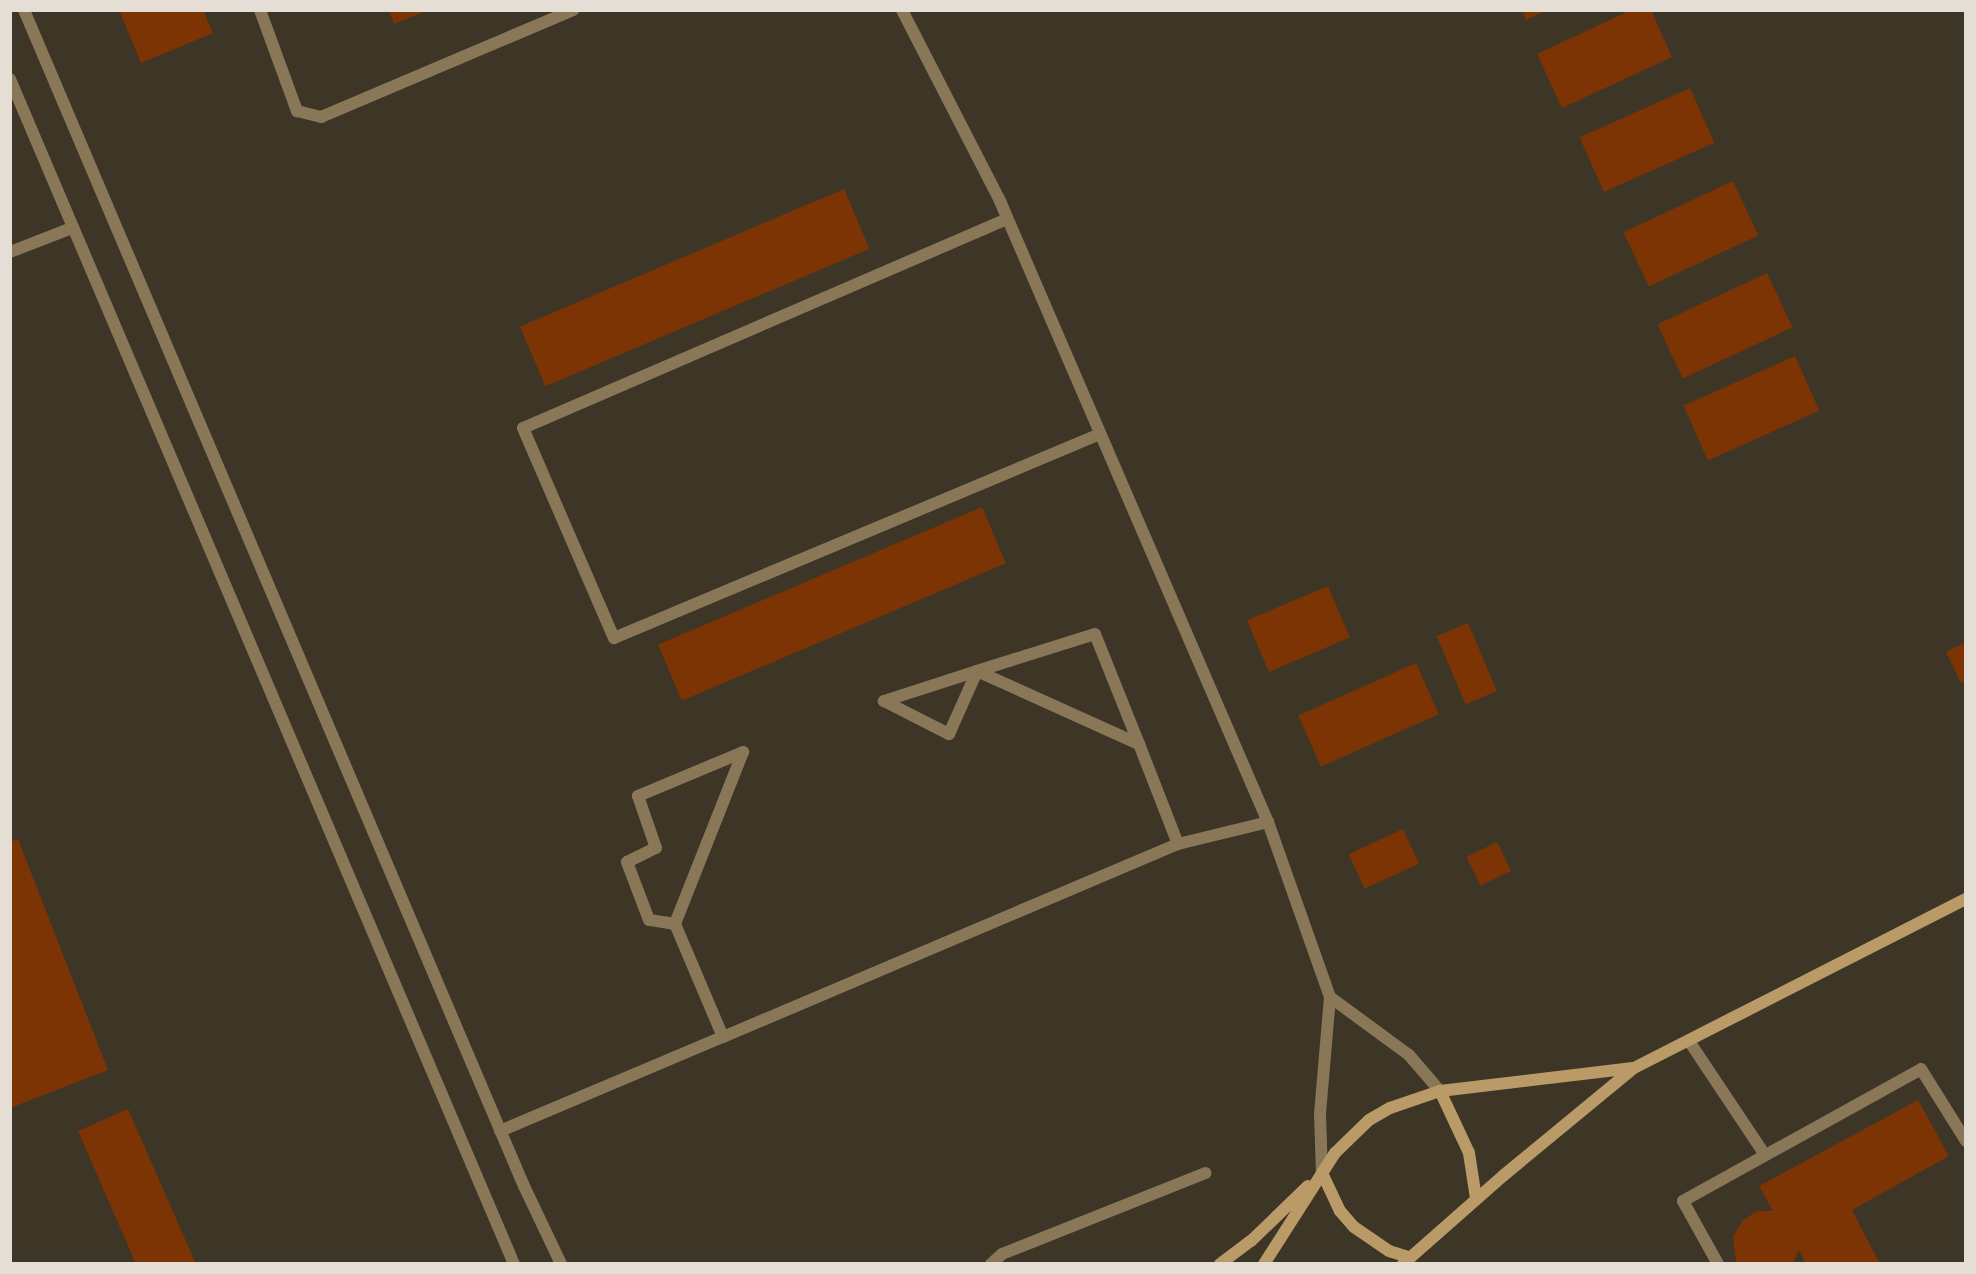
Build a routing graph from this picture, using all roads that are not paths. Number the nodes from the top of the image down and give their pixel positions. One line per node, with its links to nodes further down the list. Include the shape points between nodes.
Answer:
1 (24, 10): 21 (lane)
2 (260, 10): 3 (lane, via 297,111 321,117)
3 (573, 10)
4 (902, 10): 6 (lane)
5 (10, 79): 7 (lane)
6 (1008, 219): 9 (lane); 9 (lane, via 523,428 614,638)
7 (72, 228): 8 (lane); 28 (lane)
8 (10, 252)
9 (1100, 434): 12 (lane)
10 (976, 671): 10 (lane, via 935,684 884,701 949,734); 11 (lane); 11 (lane, via 1095,634)
11 (1139, 744): 13 (lane)
12 (1268, 822): 13 (lane); 16 (lane)
13 (1178, 844): 17 (lane)
14 (1965, 899): 18 (main road)
15 (675, 924): 15 (lane, via 649,920 627,862 657,848 638,796 743,752); 17 (lane)
16 (1330, 997): 20 (lane, via 1409,1056); 25 (lane, via 1320,1114)
17 (723, 1037): 21 (lane)
18 (1689, 1041): 19 (main road); 23 (lane)
19 (1634, 1068): 20 (main road); 26 (main road)
20 (1440, 1091): 25 (main road, via 1412,1098 1370,1120 1351,1136); 26 (main road, via 1469,1153)
21 (500, 1131): 29 (lane)
22 (1965, 1142): 23 (lane, via 1921,1069)
23 (1765, 1155): 33 (lane, via 1683,1201)
24 (1206, 1173): 30 (lane, via 1002,1254)
25 (1322, 1173): 27 (main road, via 1340,1211 1354,1227); 31 (main road, via 1251,1241); 32 (main road)
26 (1476, 1198): 27 (main road)
27 (1406, 1260)
28 (514, 1263)
29 (561, 1263)
30 (991, 1263)
31 (1220, 1263)
32 (1264, 1263)
33 (1718, 1263)

